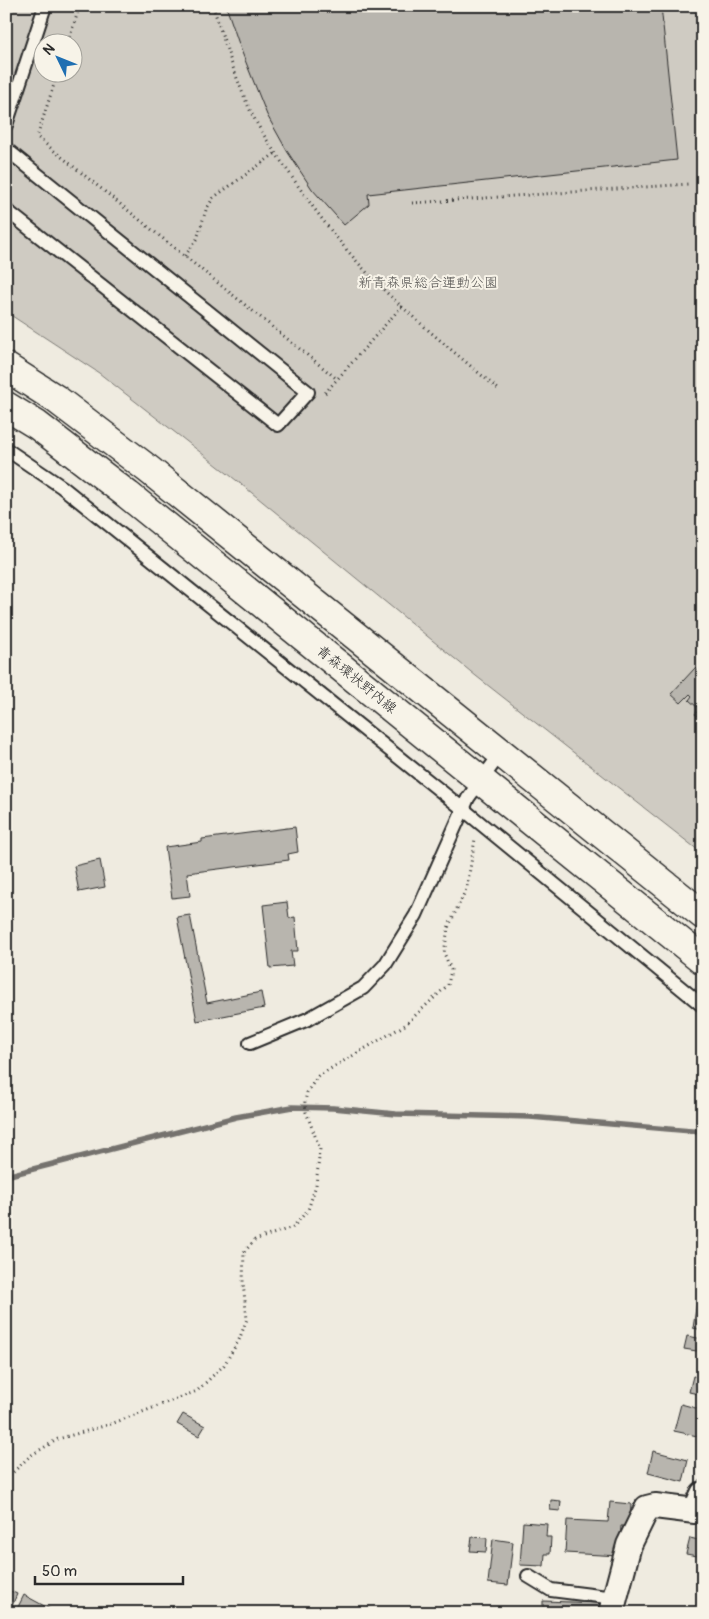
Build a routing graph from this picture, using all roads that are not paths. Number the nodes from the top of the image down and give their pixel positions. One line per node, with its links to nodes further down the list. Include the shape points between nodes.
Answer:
1 (46, 6): 2 (lane)
2 (6, 124)
3 (6, 149): 4 (lane, via 308,392 278,425)
4 (6, 210)
5 (6, 367): 8 (main road, via 56,399 148,469)
6 (6, 406): 9 (main road, 青森環状野内線, via 37,425 128,494)
7 (6, 448): 12 (lane, via 62,487)
8 (373, 651): 9 (main road); 10 (main road)
9 (353, 676): 11 (main road, 青森環状野内線)
10 (500, 753): 11 (lane); 13 (main road)
11 (480, 780): 12 (lane); 14 (main road, 青森環状野内線)
12 (463, 809): 15 (lane); 16 (lane, via 416,915 385,965 363,988 308,1019)
13 (703, 915)
14 (703, 960)
15 (703, 1006)
16 (250, 1043)
17 (703, 1494): 19 (street, via 695,1511 647,1508 629,1545)
18 (528, 1576): 19 (lane, via 551,1590)
19 (613, 1605)

